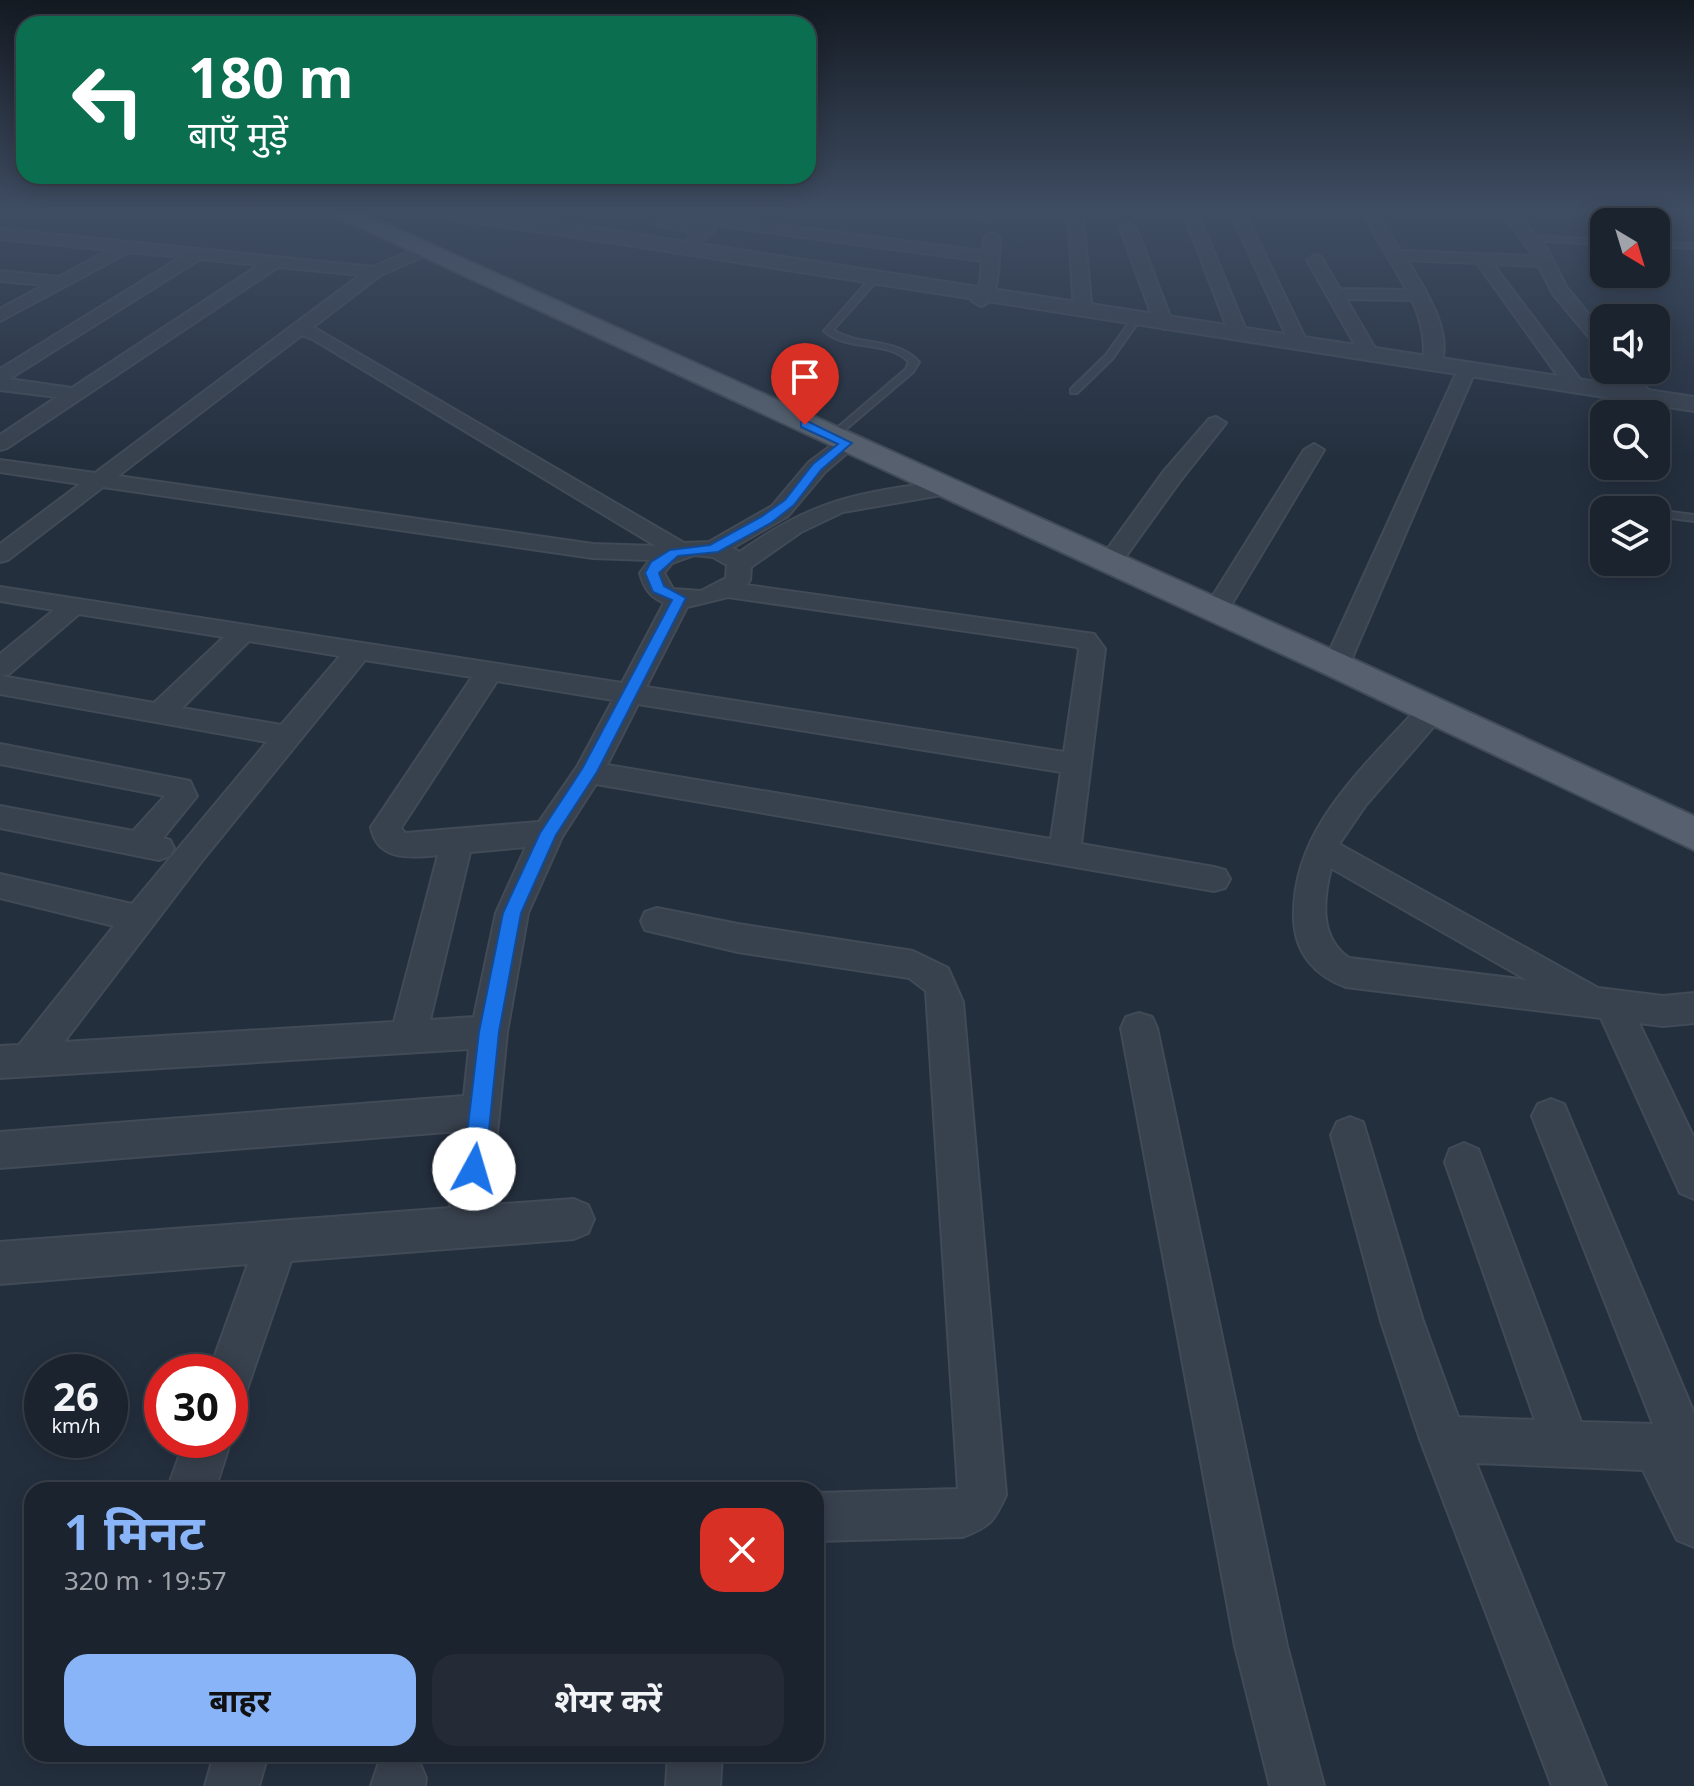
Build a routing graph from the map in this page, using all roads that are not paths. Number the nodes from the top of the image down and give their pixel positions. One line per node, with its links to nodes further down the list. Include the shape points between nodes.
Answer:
1 (42, 292): 21 (street)
2 (136, 292): 31 (street)
3 (229, 292): 36 (street)
4 (348, 292): 25 (street)
5 (517, 292): 41 (main road)
6 (863, 292): 41 (lane, via 828,331 845,340 898,350 914,362)
7 (937, 292): 19 (street)
8 (949, 292): 19 (street)
9 (984, 292): 19 (street)
10 (1082, 292): 20 (street)
11 (1152, 292): 22 (street)
12 (1222, 292): 26 (street)
13 (1275, 292): 27 (street)
14 (1415, 292): 18 (street)
15 (1506, 292): 34 (street)
16 (1561, 292): 24 (street)
17 (1333, 294): 18 (street); 28 (street)
18 (1417, 295): 29 (street, via 1434,337)
19 (982, 298): 20 (street); 23 (street)
20 (1083, 311): 22 (street)
21 (0, 316)
22 (1164, 324): 26 (street)
23 (1132, 325): 30 (street); 35 (lane)
24 (1590, 327)
25 (300, 328): 45 (street); 54 (street)
26 (1239, 335): 27 (street)
27 (1299, 344): 28 (street)
28 (1370, 355): 29 (street)
29 (1432, 364): 34 (street)
30 (1464, 376): 39 (street); 66 (street)
31 (0, 377)
32 (0, 384): 36 (street)
33 (1635, 384): 37 (street)
34 (1575, 386): 37 (street)
35 (1074, 391)
36 (76, 394): 42 (street)
37 (1642, 396): 38 (street)
38 (1694, 404)
39 (1694, 411)
40 (1216, 423): 56 (street)
41 (840, 440): 46 (street); 48 (main road)
42 (0, 444)
43 (1314, 450): 63 (street)
44 (0, 466): 45 (street)
45 (98, 480): 49 (street); 54 (street, via 593,551)
46 (804, 482): 50 (street); 53 (street, via 780,511)
47 (0, 485): 49 (street)
48 (945, 488): 50 (street); 56 (main road)
49 (77, 496): 55 (street); 58 (street, via 576,568)
50 (845, 505): 57 (street, via 802,522)
51 (1670, 515): 52 (lane)
52 (1694, 518)
53 (713, 549): 54 (street); 57 (street)
54 (678, 552): 58 (street)
55 (0, 555)
56 (1110, 562): 63 (main road)
57 (739, 564): 59 (street, via 738,580)
58 (652, 573): 61 (street, via 658,589)
59 (727, 590): 61 (street, via 708,598); 75 (street, via 1085,640 1092,649)
60 (0, 594): 62 (street)
61 (679, 598): 70 (street)
62 (74, 606): 64 (street); 67 (street)
63 (1216, 610): 66 (main road)
64 (244, 632): 65 (street); 72 (street)
65 (358, 651): 68 (street); 73 (street)
66 (1336, 665): 71 (main road)
67 (0, 668)
68 (490, 671): 70 (street); 80 (street, via 386,827 397,844)
69 (0, 685): 72 (street)
70 (631, 692): 75 (street); 76 (street)
71 (1432, 710): 79 (main road); 82 (street)
72 (160, 713): 73 (street)
73 (290, 736): 84 (street)
74 (0, 754): 81 (street, via 180,788 182,796)
75 (1077, 764): 83 (street)
76 (589, 772): 78 (street); 83 (street)
77 (0, 817): 81 (street)
78 (548, 833): 80 (street); 92 (street, via 512,913)
79 (1694, 834)
80 (457, 842): 93 (street)
81 (140, 844): 84 (street)
82 (1321, 848): 89 (street); 89 (street, via 1309,891 1310,931 1314,947 1329,964 1346,973)
83 (1064, 853): 85 (street)
84 (190, 854): 87 (street)
85 (1214, 879)
86 (0, 886): 87 (street)
87 (140, 919): 94 (street)
88 (657, 921): 111 (street, via 913,965 932,972 942,985 982,1495 963,1513)
89 (1605, 1004): 90 (street, via 1663,1011); 100 (street)
90 (1694, 1008)
91 (1139, 1028): 117 (street, via 1261,1646)
92 (489, 1032): 93 (street); 95 (street)
93 (408, 1036): 94 (street)
94 (14, 1062)
95 (480, 1112): 98 (street); 102 (street)
96 (1551, 1116): 108 (street)
97 (1350, 1135): 106 (street, via 1402,1321)
98 (0, 1150)
99 (1464, 1162): 107 (street)
100 (1694, 1180)
101 (574, 1219): 102 (street)
102 (468, 1227): 103 (street)
103 (277, 1241): 104 (street); 105 (street)
104 (0, 1263)
105 (238, 1354)
106 (1443, 1439): 107 (street); 118 (street)
107 (1566, 1444): 108 (street)
108 (1679, 1449): 112 (street)
109 (202, 1458): 110 (street)
110 (194, 1482)
111 (824, 1517)
112 (1694, 1523)
113 (239, 1762): 115 (street)
114 (694, 1762): 116 (street)
115 (232, 1786)
116 (693, 1786)
117 (1297, 1786)
118 (1579, 1786)

